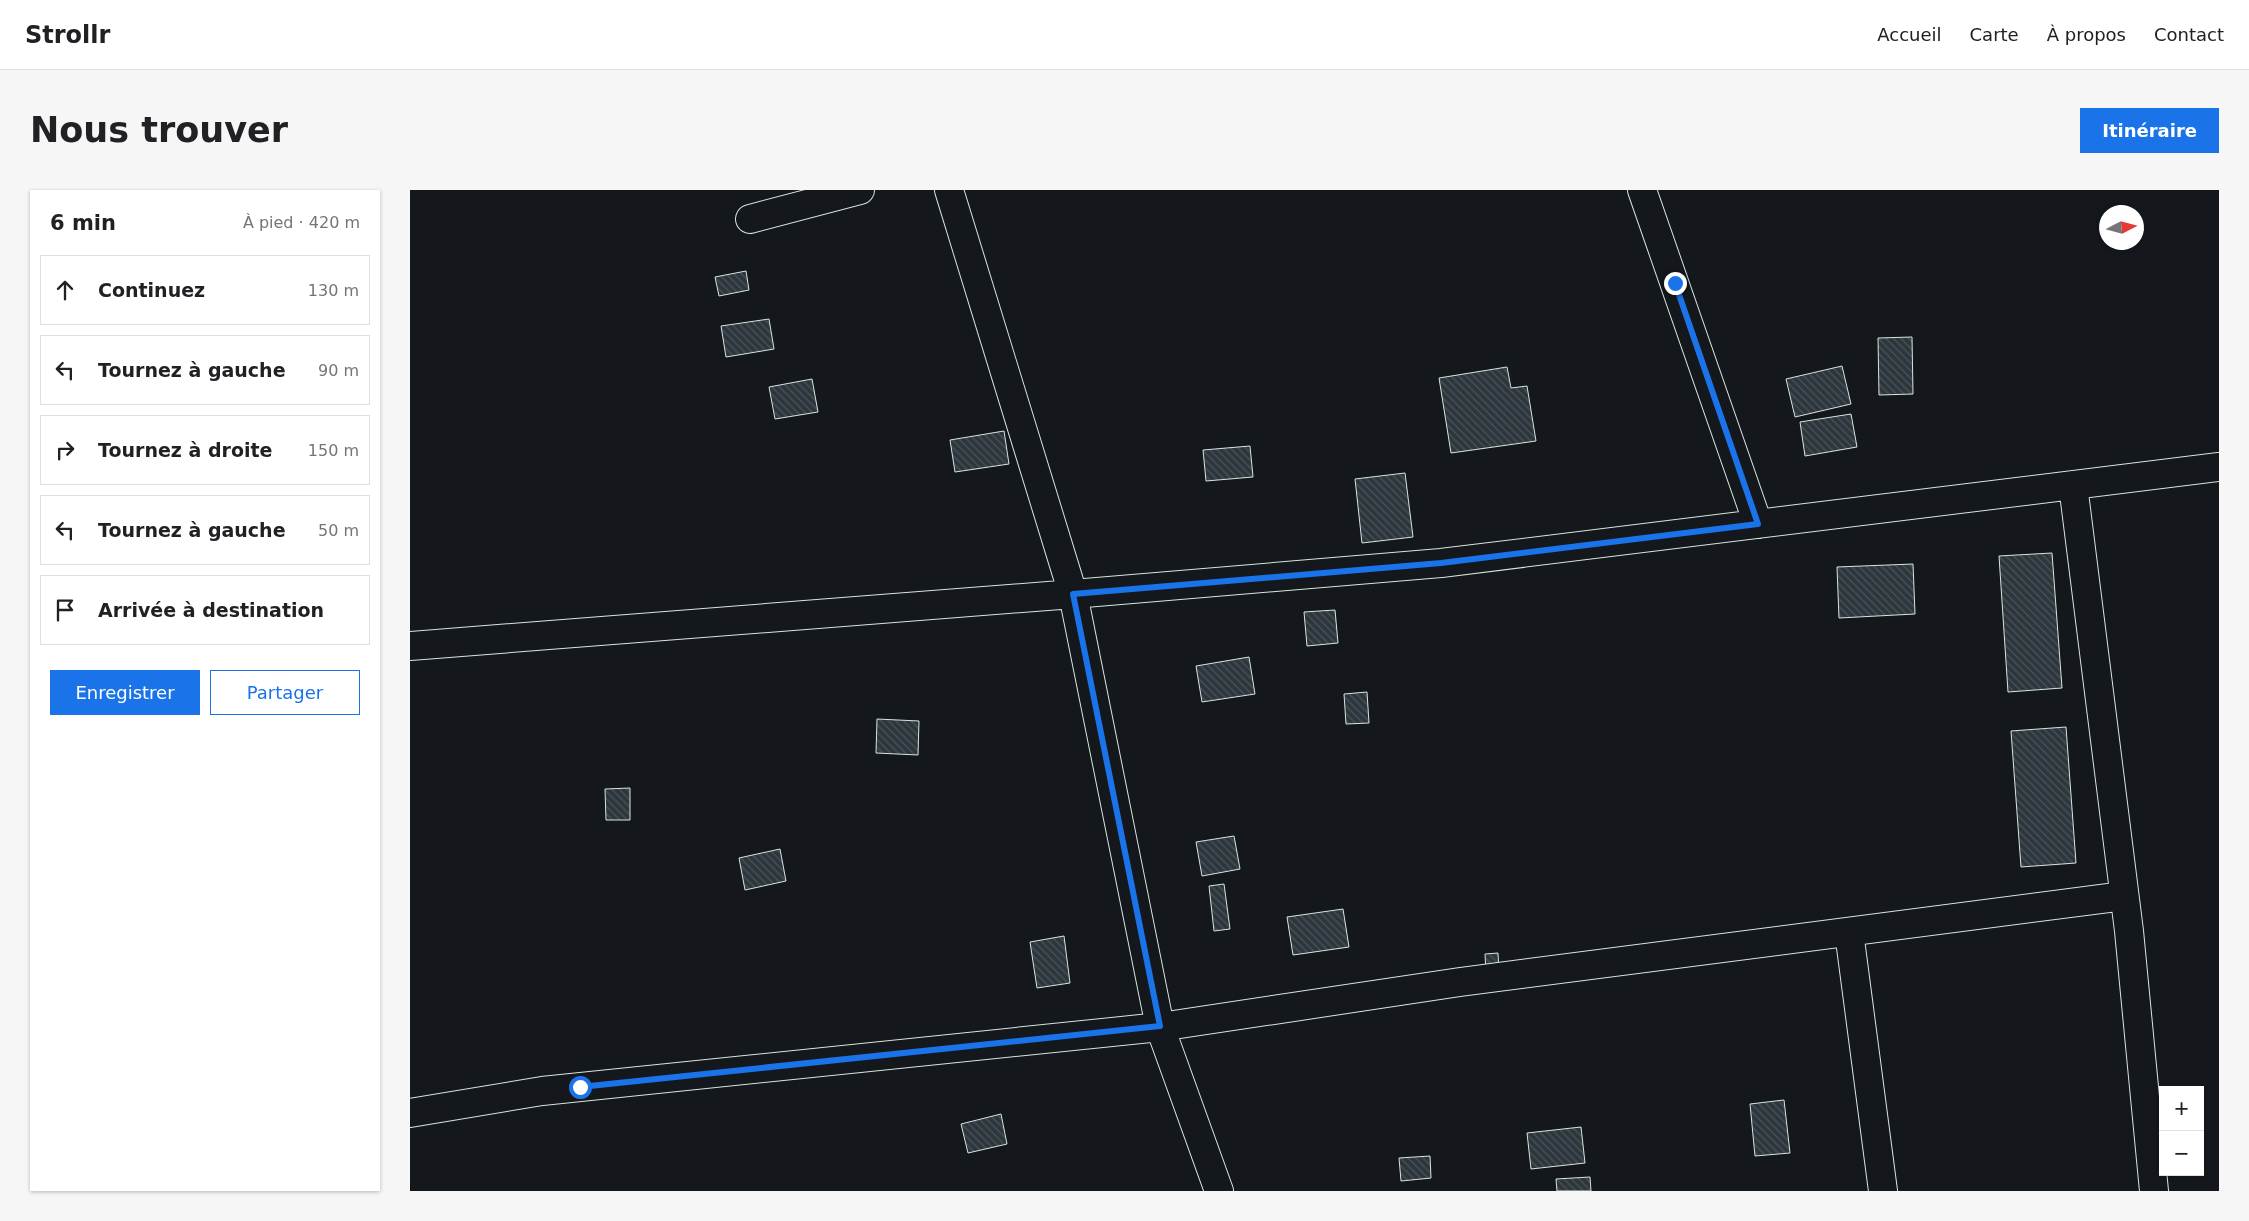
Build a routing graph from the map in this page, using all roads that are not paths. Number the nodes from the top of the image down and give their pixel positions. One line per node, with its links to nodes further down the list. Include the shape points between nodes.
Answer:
1 (860, 190): 4 (street)
2 (949, 190): 8 (street)
3 (1642, 190): 7 (street)
4 (750, 219)
5 (2219, 467): 6 (street)
6 (2073, 485): 7 (street); 10 (street)
7 (1758, 524): 8 (street, via 1441,563)
8 (1073, 594): 9 (street); 12 (street)
9 (410, 646)
10 (2124, 896): 11 (street); 16 (street)
11 (1849, 932): 12 (street, via 1460,982); 15 (street)
12 (1160, 1026): 13 (street, via 542,1092); 14 (street)
13 (410, 1113)
14 (1219, 1191)
15 (1883, 1191)
16 (2154, 1191)

